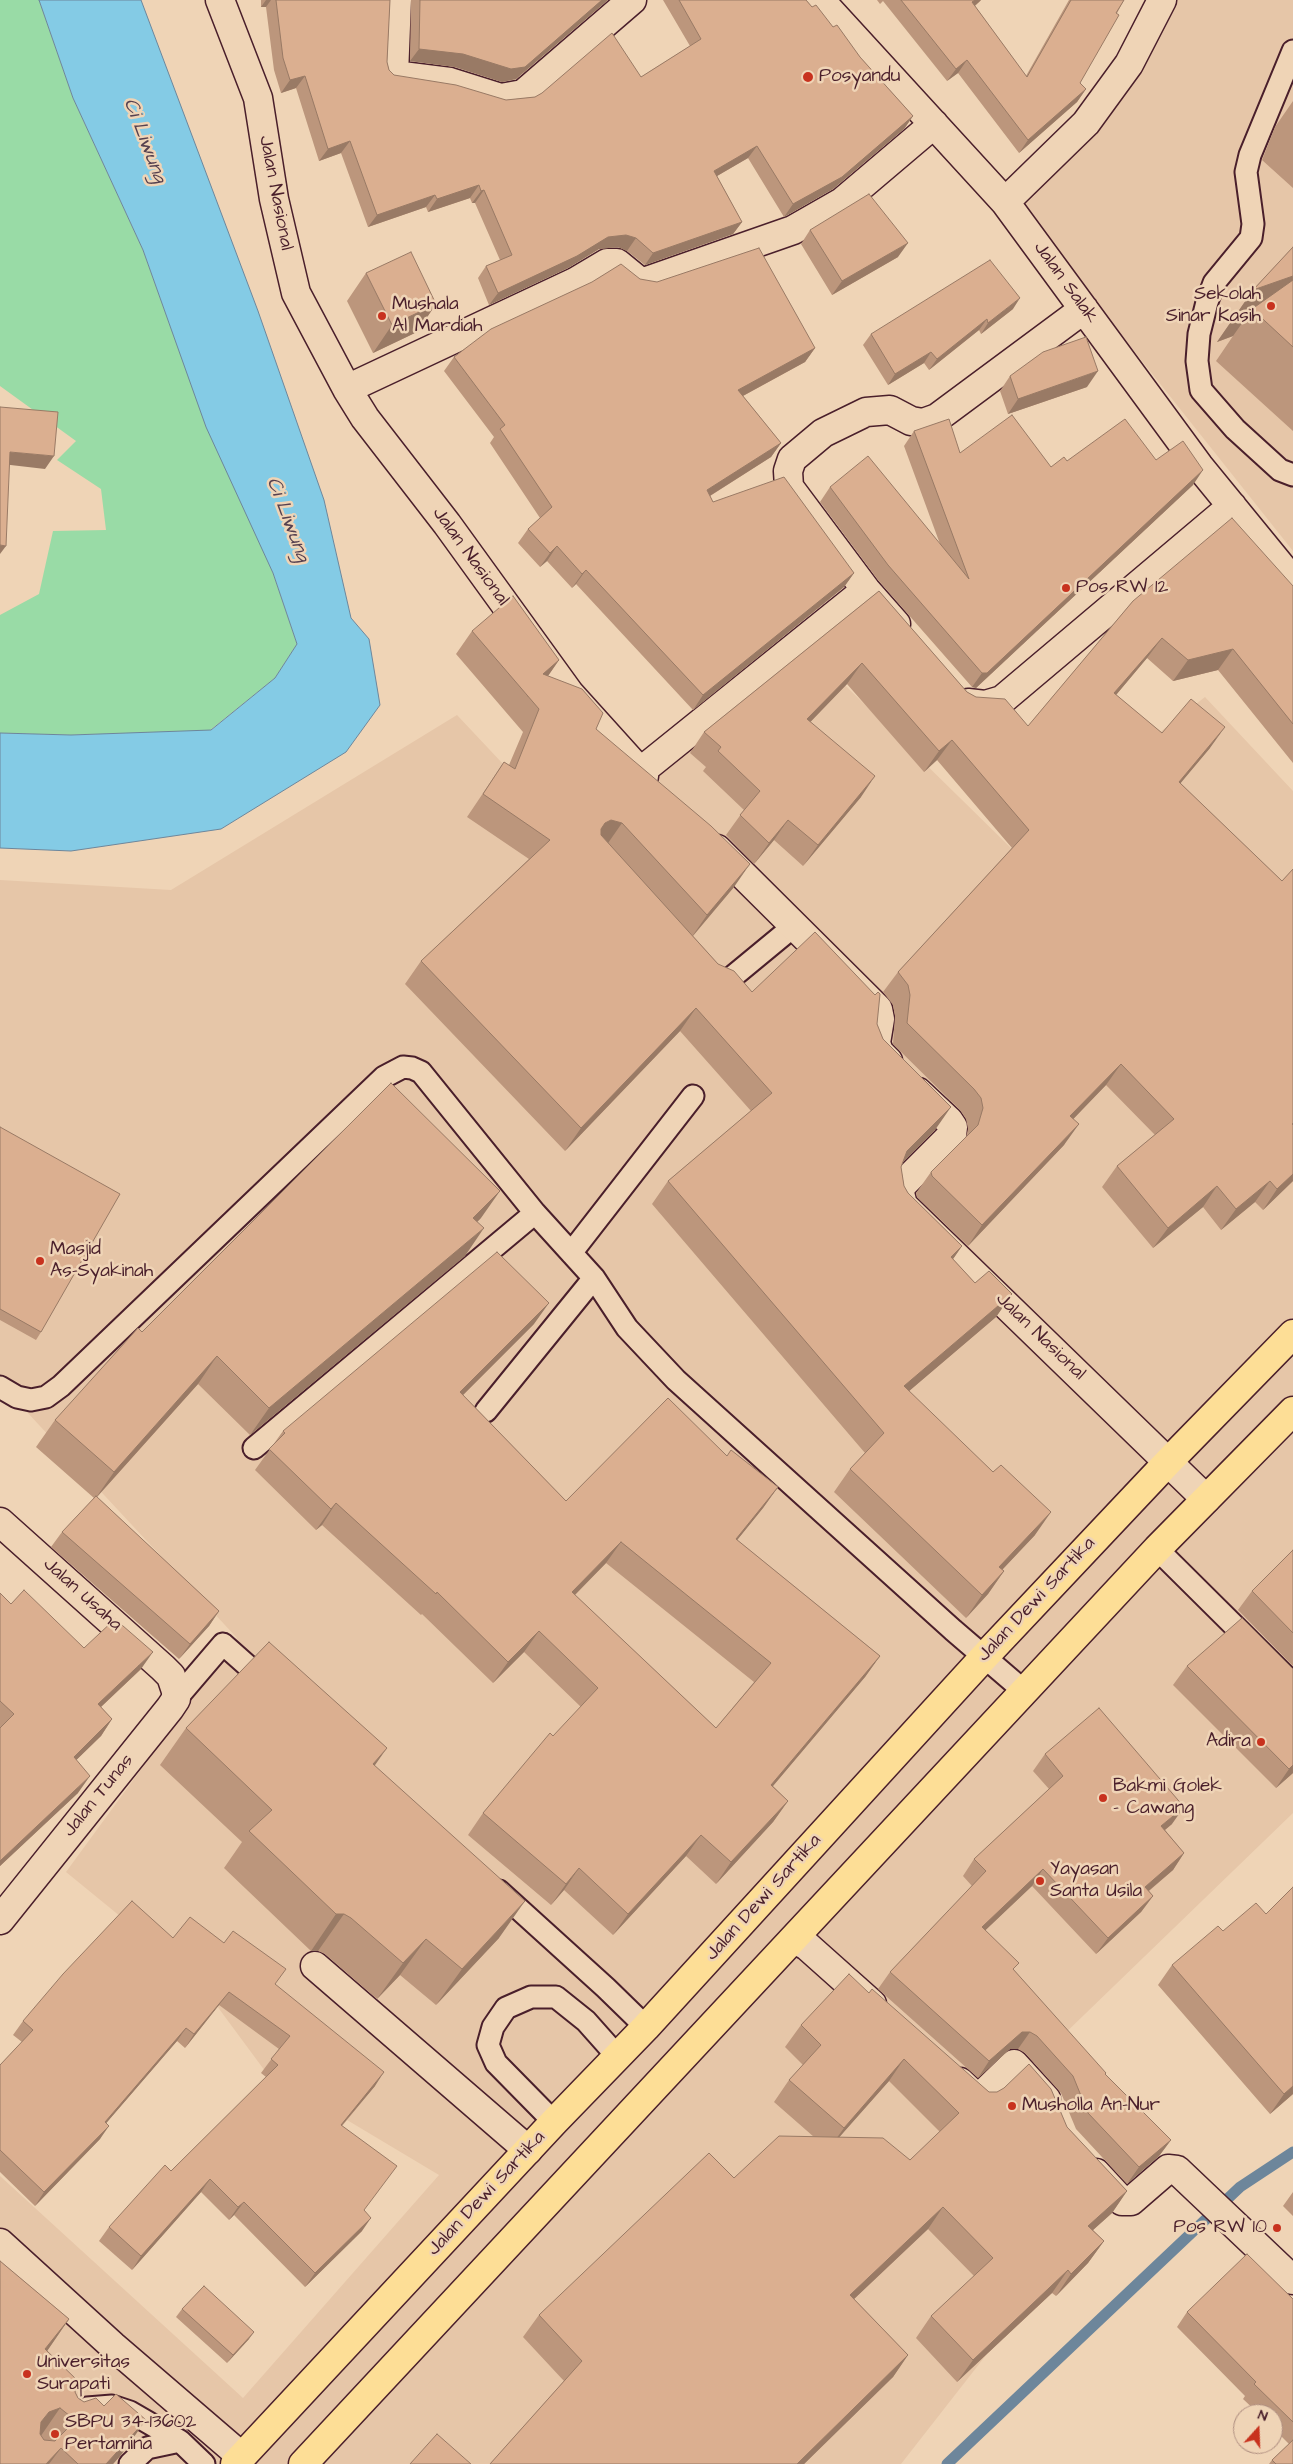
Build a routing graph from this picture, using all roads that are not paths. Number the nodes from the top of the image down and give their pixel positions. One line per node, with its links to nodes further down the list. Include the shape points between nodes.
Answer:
1 (220, 0): 10 (street, Jalan Nasional, via 258,98 274,199 296,293)
2 (397, 0): 3 (street, via 394,75 450,82 501,98 522,94)
3 (632, 0)
4 (820, 0): 7 (street, Jalan Salak)
5 (1162, 0): 8 (street, via 1129,64 1086,123)
6 (1293, 51): 11 (lane, via 1246,172 1253,224 1251,238 1214,283 1199,334 1197,360 1201,390 1235,429 1280,470)
7 (934, 124): 8 (street, Jalan Salak); 10 (street, via 842,202 793,230 647,281 639,281 617,263 607,263 575,282)
8 (1006, 202): 9 (street, Jalan Salak)
9 (1084, 309): 12 (street, Jalan Salak); 14 (street, via 936,418 923,423 911,421 890,410 866,412 823,433 792,459 788,471 789,487)
10 (347, 388): 17 (street, Jalan Nasional, via 365,418 447,524 570,694)
11 (1293, 475)
12 (1232, 506): 13 (street, Jalan Salak); 16 (street, via 1002,700 986,706 964,702)
13 (1293, 581)
14 (866, 590): 15 (street); 17 (street)
15 (912, 642)
16 (951, 687)
17 (640, 772): 18 (street, Jalan Nasional)
18 (661, 793)
19 (696, 828): 20 (street, Jalan Nasional)
20 (794, 926): 21 (lane, via 730,978 720,982 711,978); 31 (street, Jalan Nasional, via 878,1009 880,1019 876,1043 879,1052 953,1127 952,1134 902,1185 903,1205)
21 (698, 964)
22 (692, 1096): 24 (lane)
23 (535, 1213): 24 (lane); 27 (lane, via 421,1072 403,1067 384,1076 61,1386 46,1397 31,1400 17,1397); 30 (lane)
24 (571, 1253): 25 (lane)
25 (594, 1278): 28 (lane); 35 (lane, via 627,1328 676,1380)
26 (1293, 1334): 31 (main road, Jalan Dewi Sartika)
27 (0, 1387)
28 (486, 1411)
29 (1293, 1411): 32 (main road)
30 (254, 1448)
31 (1168, 1462): 32 (street, Jalan Nasional); 35 (main road, Jalan Dewi Sartika)
32 (1206, 1499): 34 (main road)
33 (0, 1522): 39 (street, Jalan Usaha, via 171,1676)
34 (1157, 1549): 36 (lane); 37 (main road)
35 (985, 1656): 37 (lane); 45 (main road, Jalan Dewi Sartika)
36 (1293, 1684)
37 (1024, 1691): 42 (main road)
38 (282, 1697): 39 (lane, via 223,1644)
39 (176, 1699): 41 (street, Jalan Tunas)
40 (481, 1875): 45 (lane)
41 (0, 1920)
42 (794, 1939): 44 (street, via 807,1946); 59 (main road)
43 (315, 1966): 50 (street)
44 (894, 2023)
45 (646, 2027): 46 (main road, Jalan Dewi Sartika)
46 (618, 2057): 49 (main road, Jalan Dewi Sartika); 49 (lane, via 586,2021 556,1998 531,1997 506,2008 493,2027 488,2045 496,2063)
47 (943, 2068): 48 (street, via 978,2099 1014,2064 1049,2103)
48 (1056, 2120)
49 (554, 2122): 50 (main road, Jalan Dewi Sartika)
50 (528, 2150): 56 (main road, Jalan Dewi Sartika)
51 (1076, 2152): 53 (street, via 1122,2201 1131,2201 1168,2169 1177,2170)
52 (0, 2243): 56 (street)
53 (1293, 2280)
54 (63, 2424): 55 (lane, via 74,2413 87,2408 112,2406 130,2412)
55 (180, 2441): 57 (lane, via 147,2448); 58 (lane)
56 (238, 2460)
57 (130, 2464)
58 (204, 2464)
59 (303, 2464)

